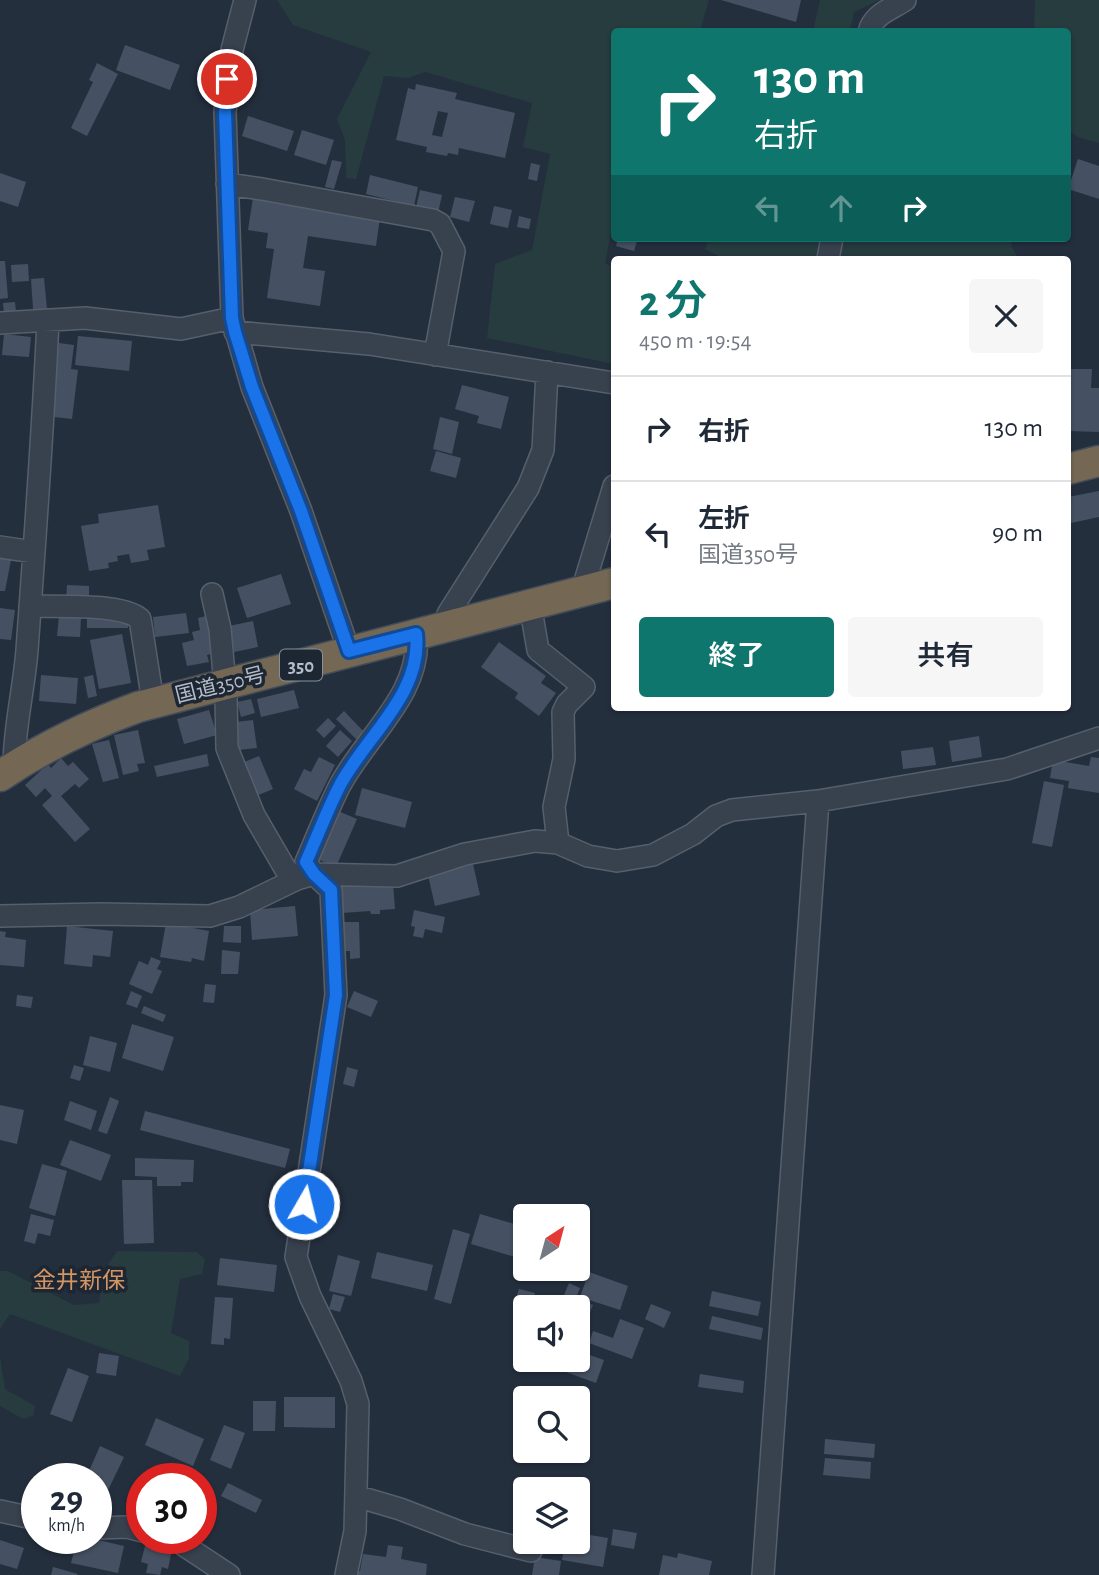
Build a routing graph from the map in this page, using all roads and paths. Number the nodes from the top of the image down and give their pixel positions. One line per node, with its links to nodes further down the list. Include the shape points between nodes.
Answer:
1 (245, 0): 4 (street, via 227,79)
2 (905, 0): 3 (street, via 880,15)
3 (870, 28)
4 (227, 184): 7 (street); 8 (street, via 440,224 454,251)
5 (48, 320): 6 (street); 7 (street, via 85,318 181,329); 15 (street)
6 (0, 323)
7 (233, 325): 8 (street); 23 (street)
8 (435, 355): 9 (street)
9 (547, 372): 10 (street); 21 (street, via 544,450 528,488 448,614)
10 (611, 383)
11 (1099, 461): 12 (highway)
12 (1071, 468)
13 (611, 496): 17 (street)
14 (0, 547): 15 (street)
15 (34, 552): 20 (street)
16 (611, 584): 17 (highway, 国道350号 / 350)
17 (582, 591): 19 (highway, 国道350号 / 350)
18 (212, 594): 24 (street)
19 (530, 604): 21 (highway, 国道350号 / 350); 29 (street, via 538,650 584,687 562,712 564,759 554,807)
20 (30, 606): 25 (street, via 134,614 140,619); 27 (street, via 24,686)
21 (448, 626): 22 (highway, 国道350号 / 350)
22 (416, 634): 23 (highway, 国道350号 / 350); 30 (street, via 418,648 402,695 340,785 306,862)
23 (349, 651): 24 (highway, 国道350号 / 350)
24 (225, 684): 25 (highway, 国道350号 / 350); 30 (street, via 227,748 254,815 286,870)
25 (153, 702): 27 (highway, 国道350号 / 350, via 97,722)
26 (1099, 738): 28 (street, via 1007,769)
27 (7, 771)
28 (818, 801): 29 (street, via 732,810 653,855 617,860 588,856); 39 (street)
29 (558, 843): 30 (street, via 535,841 489,849 397,876)
30 (305, 876): 31 (street, via 211,916); 32 (street, via 331,890 336,995 296,1256 358,1404)
31 (0, 916)
32 (356, 1496): 35 (street); 38 (street)
33 (0, 1511): 34 (street)
34 (21, 1516)
35 (513, 1546)
36 (197, 1554): 37 (street)
37 (229, 1575)
38 (346, 1575)
39 (763, 1575)

